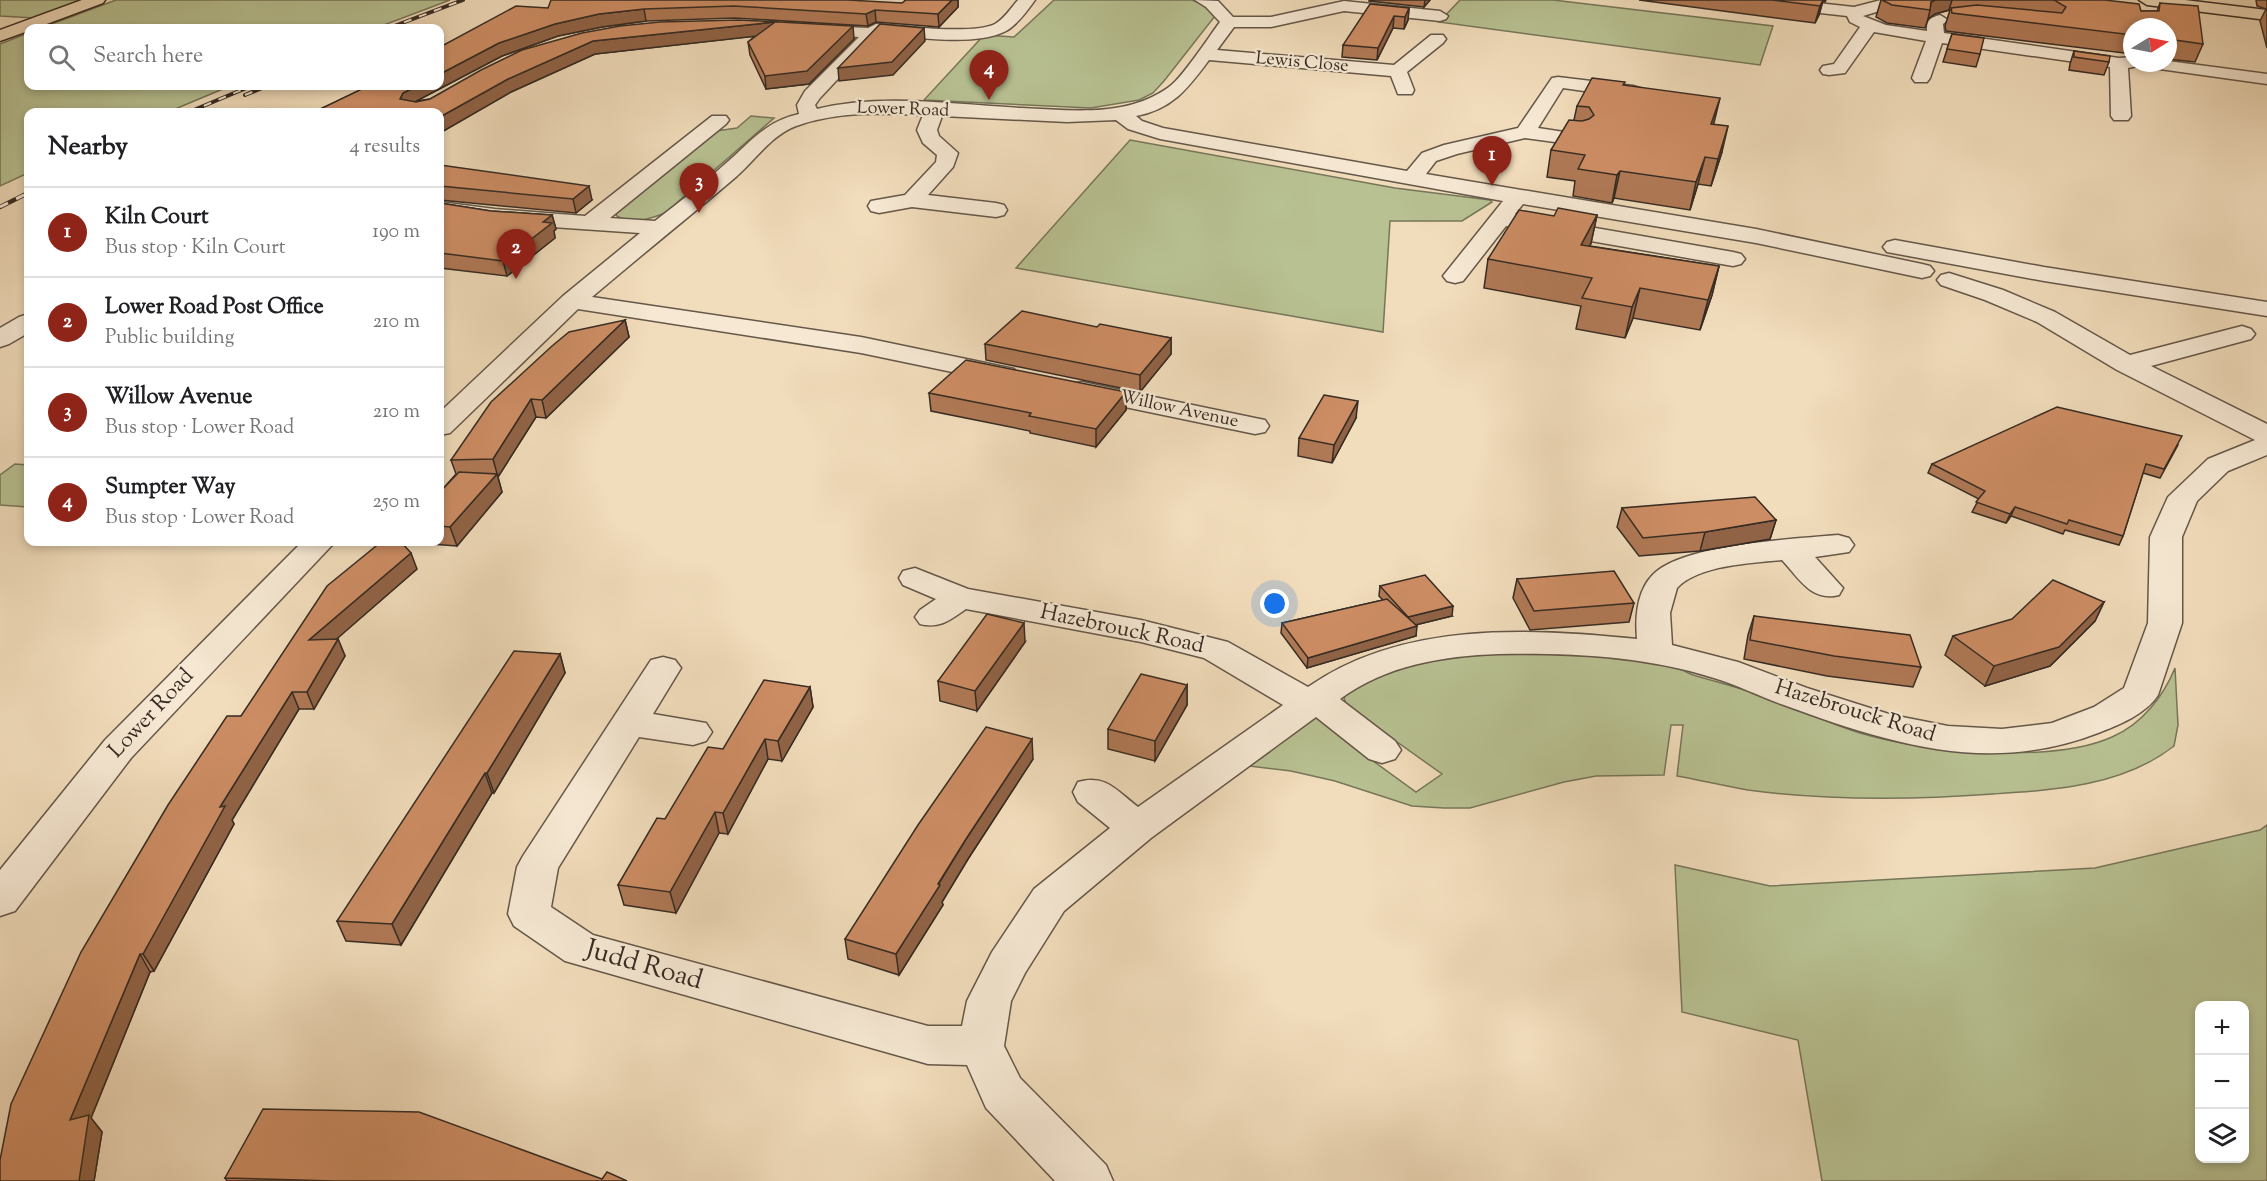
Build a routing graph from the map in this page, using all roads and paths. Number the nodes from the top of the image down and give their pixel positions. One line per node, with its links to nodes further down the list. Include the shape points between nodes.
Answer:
1 (97, 0): 13 (main road)
2 (1027, 0): 17 (street, via 1001,27 987,32 876,29)
3 (1203, 0): 12 (street)
4 (1748, 0): 8 (street)
5 (1898, 0): 8 (street)
6 (2146, 0): 9 (main road)
7 (1346, 3): 10 (street); 12 (street, via 1271,22)
8 (1854, 12): 14 (street, via 1856,19)
9 (2267, 15)
10 (1440, 16)
11 (1953, 18): 19 (street, via 1935,22)
12 (1229, 22): 21 (street, Lower Road)
13 (32, 24)
14 (1869, 26): 19 (street); 24 (street, via 1839,69)
15 (24, 27): 18 (main road)
16 (790, 29): 17 (street)
17 (872, 33): 33 (street, via 812,95 806,105)
18 (0, 36)
19 (1936, 37): 22 (street); 27 (street)
20 (1409, 44): 25 (street, via 1432,42)
21 (1205, 54): 25 (street, Lewis Close); 32 (street, Lower Road, via 1177,90 1144,109)
22 (2123, 63)
23 (2177, 67): 28 (street)
24 (1828, 70)
25 (1398, 71): 29 (street)
26 (2125, 72): 34 (street)
27 (1921, 78)
28 (2267, 79)
29 (1406, 90)
30 (1650, 94): 36 (street, via 1558,82)
31 (935, 110): 32 (street, Lower Road, via 1068,116); 33 (street, Lower Road, via 877,107); 40 (street, via 927,130 930,139 948,153 946,163)
32 (1121, 114): 38 (street, via 1146,130)
33 (809, 116): 46 (street, Lower Road, via 772,132)
34 (2121, 116)
35 (719, 120): 45 (street)
36 (1525, 132): 37 (street); 38 (street, via 1429,157)
37 (1576, 139)
38 (1412, 178): 39 (street)
39 (1517, 197): 44 (street); 47 (street)
40 (912, 200): 41 (street); 43 (street)
41 (879, 206)
42 (444, 209): 45 (street)
43 (996, 210)
44 (1500, 218): 48 (street); 51 (street)
45 (590, 223): 46 (street)
46 (659, 228): 54 (street, Lower Road)
47 (1743, 234): 49 (street); 50 (street, via 1751,225 1799,229)
48 (1733, 259)
49 (1922, 271)
50 (2044, 274): 53 (street, via 2044,282); 55 (street)
51 (1455, 276)
52 (1949, 280): 53 (street)
53 (1994, 295): 59 (street, via 2046,317)
54 (572, 301): 60 (street, via 861,345); 62 (street, Lower Road)
55 (2267, 309)
56 (24, 324): 58 (street)
57 (2242, 334): 59 (street)
58 (0, 339)
59 (2126, 364): 64 (street)
60 (1023, 378)
61 (1058, 386): 63 (street, Willow Avenue)
62 (444, 423)
63 (1255, 426)
64 (2267, 435)
65 (2267, 445): 73 (street, Hazebrouck Road, via 2218,465 2183,497 2166,537 2165,623 2140,695 2108,716 2057,735 2002,742 1948,739 1887,726 1726,670)
66 (1838, 545): 68 (street)
67 (315, 546): 81 (street, Lower Road, via 117,749)
68 (1790, 550): 70 (street); 73 (street, via 1721,558 1668,578 1656,597)
69 (915, 578): 71 (street, Hazebrouck Road)
70 (1827, 588)
71 (960, 598): 72 (street); 75 (street, Hazebrouck Road, via 1141,631 1216,650)
72 (932, 617)
73 (1654, 652): 75 (street, Hazebrouck Road, via 1561,642 1432,650 1383,661 1344,678)
74 (663, 668): 76 (street, Judd Road)
75 (1311, 701): 78 (street); 80 (street, Hazebrouck Road)
76 (631, 723): 77 (street); 82 (street, Judd Road, via 538,867 529,914 580,949 928,1045)
77 (693, 732)
78 (1382, 750)
79 (1092, 792): 80 (street)
80 (1137, 828): 82 (street, Hazebrouck Road, via 1049,900 1007,964 989,1001)
81 (2, 892)
82 (981, 1046): 83 (street, via 1003,1093)
83 (1088, 1181)

